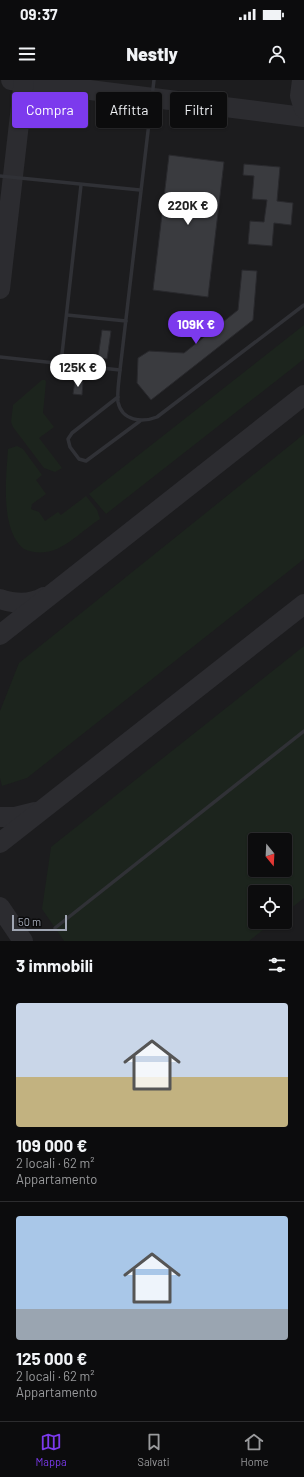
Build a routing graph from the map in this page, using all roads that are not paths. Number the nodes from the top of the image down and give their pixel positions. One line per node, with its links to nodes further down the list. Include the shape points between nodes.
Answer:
1 (154, 80): 4 (lane)
2 (0, 176): 3 (lane)
3 (80, 185): 4 (lane); 6 (lane)
4 (140, 190): 7 (lane)
5 (304, 305): 12 (lane, via 157,417)
6 (67, 315): 7 (lane); 9 (lane)
7 (126, 321): 10 (lane)
8 (0, 356): 9 (lane)
9 (61, 364): 10 (lane)
10 (120, 370): 11 (lane)
11 (118, 397): 12 (lane, via 118,403 124,413); 12 (lane, via 72,433 68,439 79,460 86,461 96,455)
12 (140, 421)
13 (304, 731): 14 (lane)
14 (55, 928)

